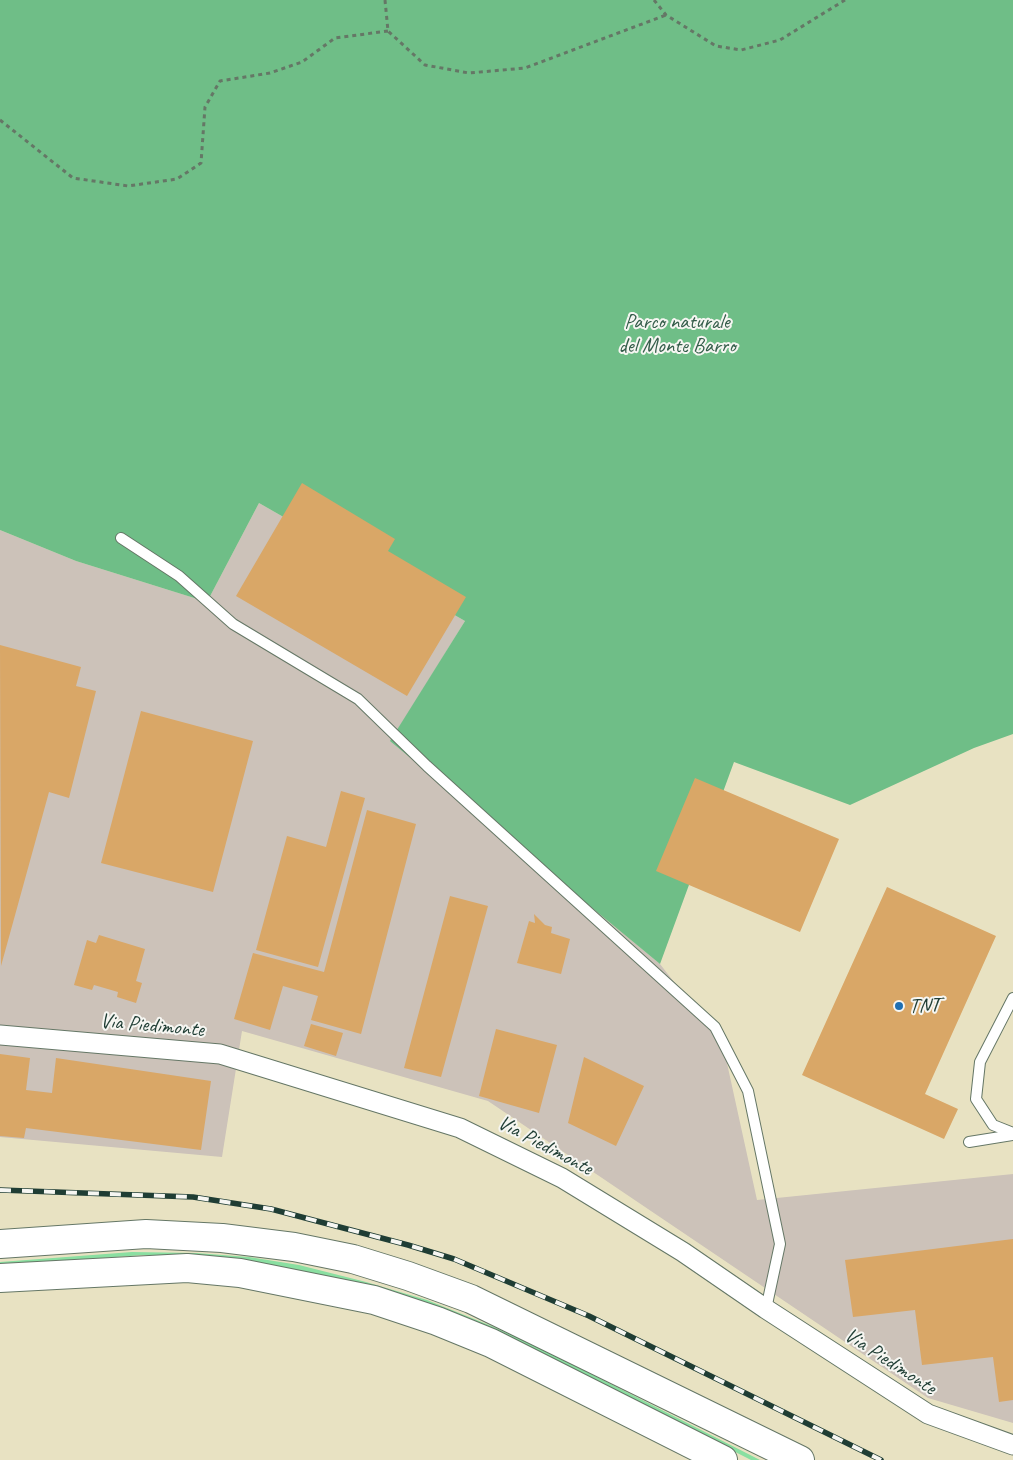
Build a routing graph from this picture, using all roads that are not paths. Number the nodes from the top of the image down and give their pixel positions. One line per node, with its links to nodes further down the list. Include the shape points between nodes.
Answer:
1 (121, 538): 8 (lane, via 179,576 233,624 358,699 427,766 715,1027 748,1091 780,1244)
2 (1013, 998): 4 (lane, via 980,1062 976,1099 993,1125)
3 (0, 1036): 8 (street, Via Piedimonte, via 220,1054 460,1128 562,1178 683,1252)
4 (1013, 1134): 5 (lane)
5 (969, 1142)
6 (0, 1244): 11 (main road, via 155,1234 294,1247 352,1259 471,1299)
7 (0, 1278): 10 (main road, via 187,1268 240,1273 374,1300 491,1343)
8 (766, 1309): 9 (street, Via Piedimonte, via 928,1414)
9 (1013, 1445)
10 (724, 1460)
11 (800, 1460)

